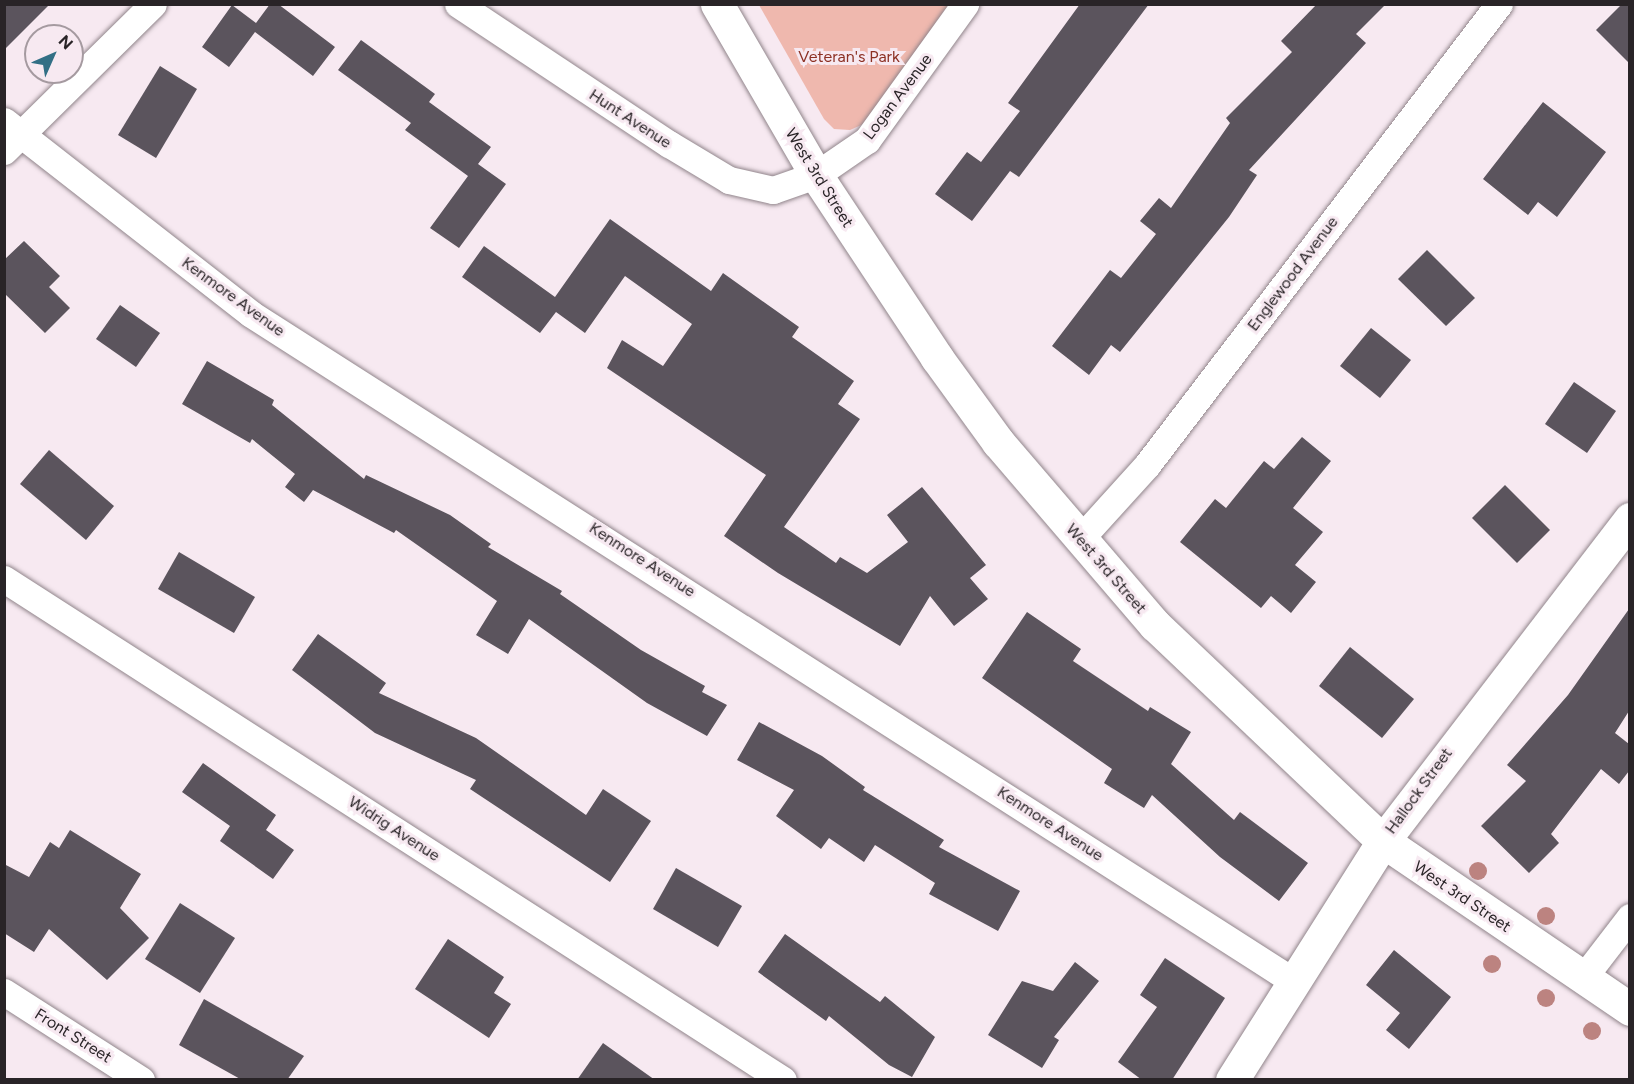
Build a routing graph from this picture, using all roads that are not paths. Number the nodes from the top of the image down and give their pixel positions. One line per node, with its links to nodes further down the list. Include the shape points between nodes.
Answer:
1 (153, 4): 6 (street)
2 (458, 4): 7 (street, Hunt Avenue, via 729,180 773,190)
3 (717, 4): 7 (street, West 3rd Street)
4 (965, 4): 7 (street, Logan Avenue, via 867,140)
5 (1499, 4): 9 (street, Englewood Avenue, via 1147,465)
6 (9, 136): 14 (street, Kenmore Avenue, via 251,314)
7 (816, 175): 9 (street, West 3rd Street, via 937,358 998,442)
8 (1629, 519): 11 (street, Hallock Street)
9 (1080, 539): 11 (street, West 3rd Street, via 1155,625)
10 (4, 579): 18 (street, Widrig Avenue)
11 (1383, 841): 13 (street, West 3rd Street); 14 (street, Hallock Street)
12 (1629, 917): 13 (street)
13 (1583, 978): 16 (street, West 3rd Street)
14 (1293, 981): 19 (street, Hallock Street)
15 (4, 992): 17 (street, Front Street)
16 (1629, 1009)
17 (141, 1080)
18 (783, 1080)
19 (1232, 1080)

